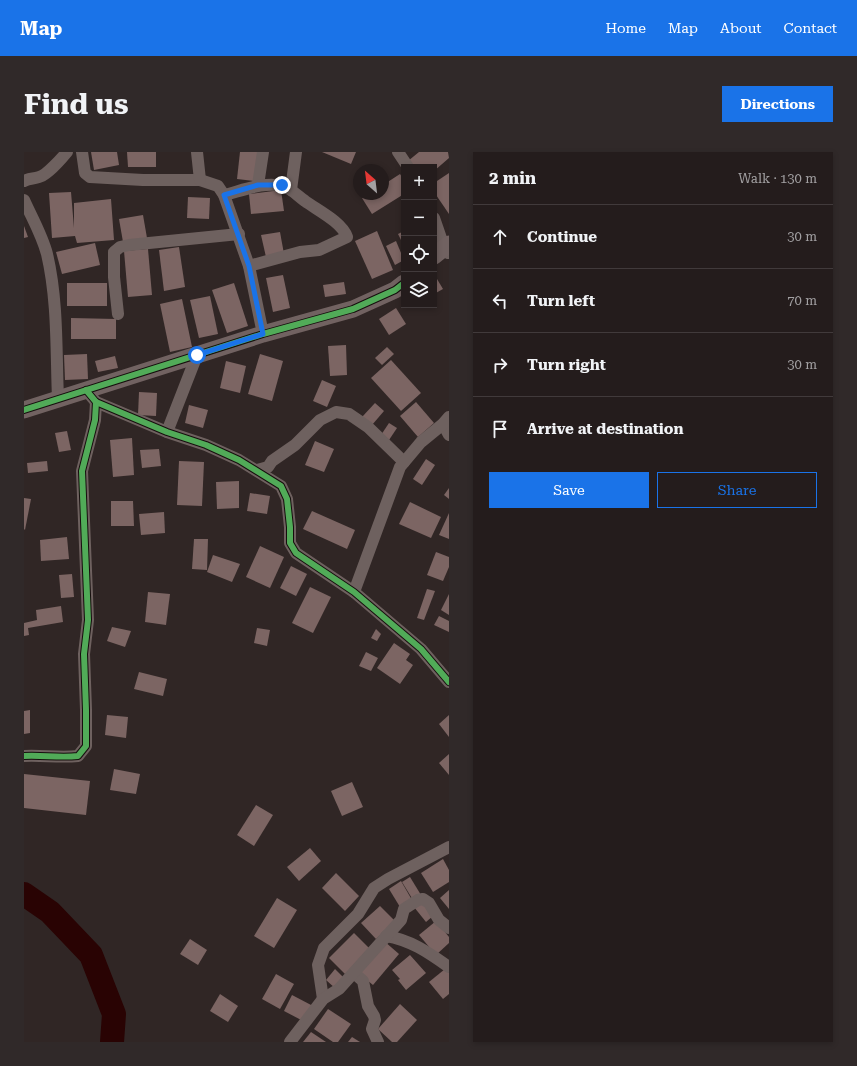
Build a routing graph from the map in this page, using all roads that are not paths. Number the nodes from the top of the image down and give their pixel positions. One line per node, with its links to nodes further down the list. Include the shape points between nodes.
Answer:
1 (67, 152): 9 (street, via 40,177)
2 (82, 152): 8 (street, via 85,173 90,177)
3 (197, 152): 8 (street)
4 (263, 152): 10 (street)
5 (296, 152): 11 (street)
6 (398, 152): 7 (street)
7 (406, 164)
8 (200, 180): 12 (street, via 218,186)
9 (24, 181)
10 (258, 185): 11 (street, via 282,185); 12 (street)
11 (291, 190): 17 (street, via 339,226 347,237 319,250 300,252)
12 (224, 195): 15 (street)
13 (24, 200): 23 (street, via 47,253 54,294)
14 (437, 228): 16 (street)
15 (238, 234): 17 (street); 19 (street, via 120,247 114,252)
16 (444, 250)
17 (249, 266): 20 (street)
18 (401, 285): 20 (street, via 353,309)
19 (118, 314)
20 (263, 334): 21 (street)
21 (197, 355): 22 (street); 26 (street)
22 (91, 396): 23 (street); 26 (street); 32 (street, via 95,420 82,471 88,620 84,654 86,746 78,756)
23 (58, 398): 24 (street)
24 (24, 410)
25 (446, 421): 27 (street); 28 (street, via 421,442)
26 (166, 432): 29 (street, via 206,445)
27 (449, 436)
28 (404, 462): 29 (street, via 368,427 349,414 336,412 320,420 268,467); 30 (street)
29 (257, 470): 30 (street, via 281,486 288,499 290,543 296,553)
30 (354, 592): 31 (street, via 421,649)
31 (449, 682)
32 (24, 756)
33 (449, 847): 38 (street, via 374,888 358,914 324,948 318,965)
34 (449, 928): 35 (street, via 439,920 429,903 418,900 404,908 400,920)
35 (386, 936): 36 (street, via 401,938); 37 (street)
36 (449, 967)
37 (354, 973): 38 (street, via 339,989); 40 (street, via 363,981 368,1006 375,1020 372,1029)
38 (323, 999): 39 (street)
39 (290, 1042)
40 (378, 1042)

